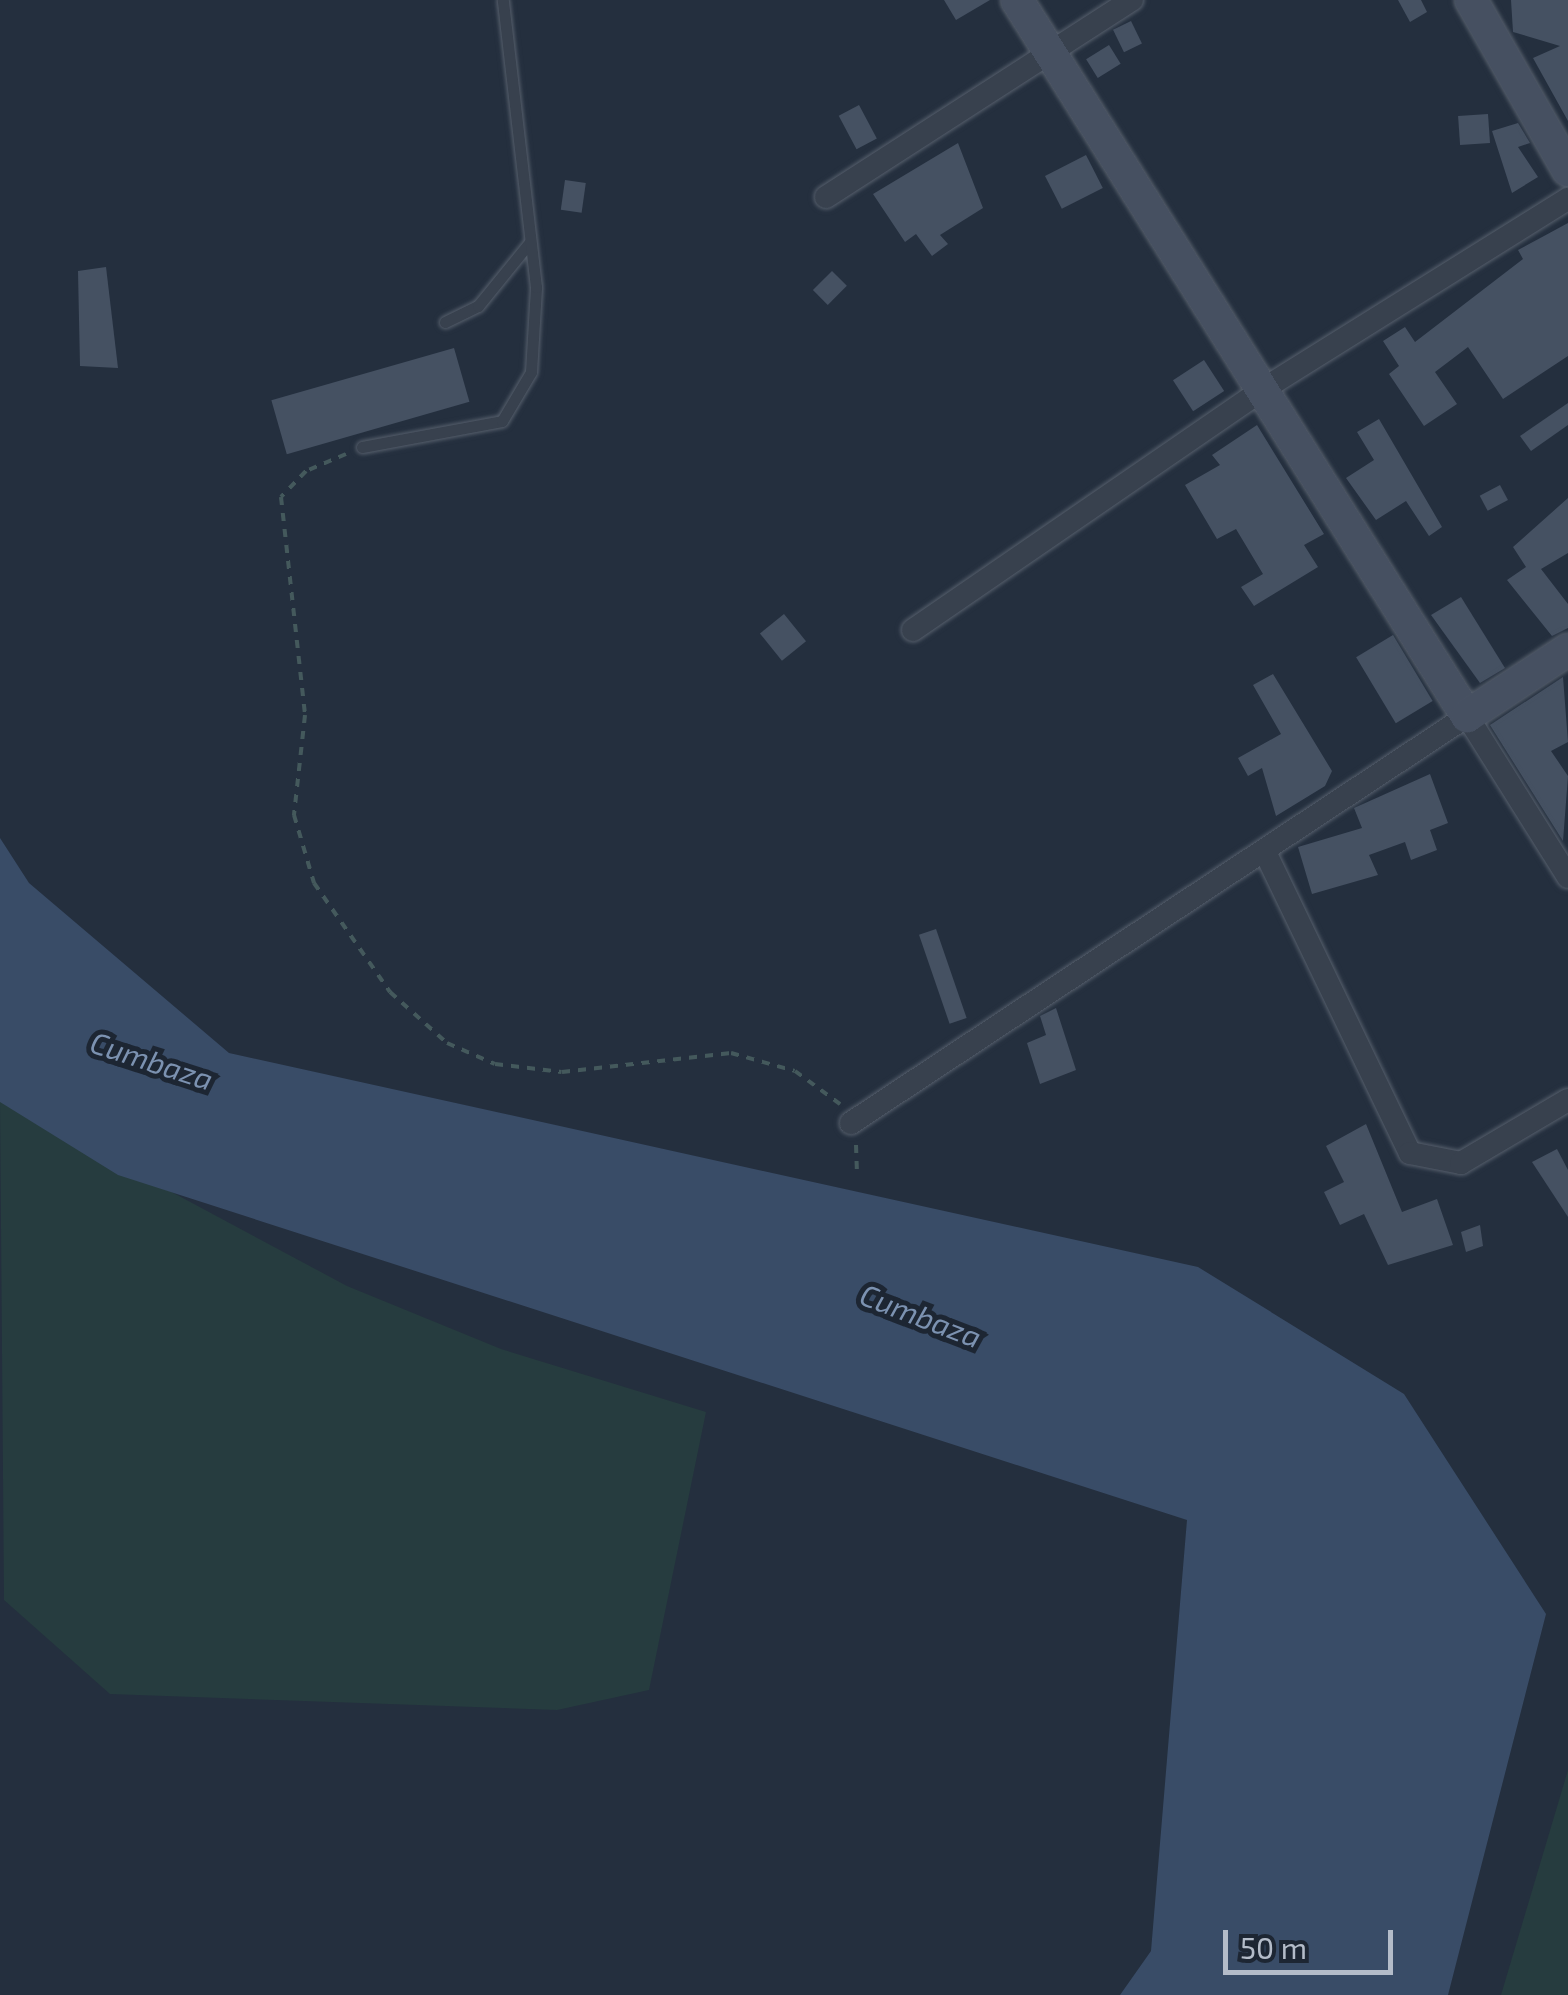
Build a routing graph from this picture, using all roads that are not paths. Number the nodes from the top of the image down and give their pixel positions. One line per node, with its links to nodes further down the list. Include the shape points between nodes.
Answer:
1 (503, 0): 9 (lane)
2 (1016, 0): 5 (street)
3 (1132, 0): 5 (street)
4 (1471, 0): 6 (street)
5 (1052, 56): 7 (street); 11 (street)
6 (1568, 170)
7 (826, 197)
8 (1568, 198): 11 (street)
9 (530, 242): 10 (lane, via 478,306); 12 (lane, via 536,344 502,421)
10 (445, 322)
11 (1265, 388): 13 (street); 15 (street)
12 (362, 447)
13 (913, 630)
14 (1568, 650): 15 (street)
15 (1467, 716): 16 (street); 17 (street)
16 (1266, 852): 18 (street, via 1410,1152 1461,1162); 19 (street)
17 (1568, 877)
18 (1568, 1100)
19 (852, 1124)

